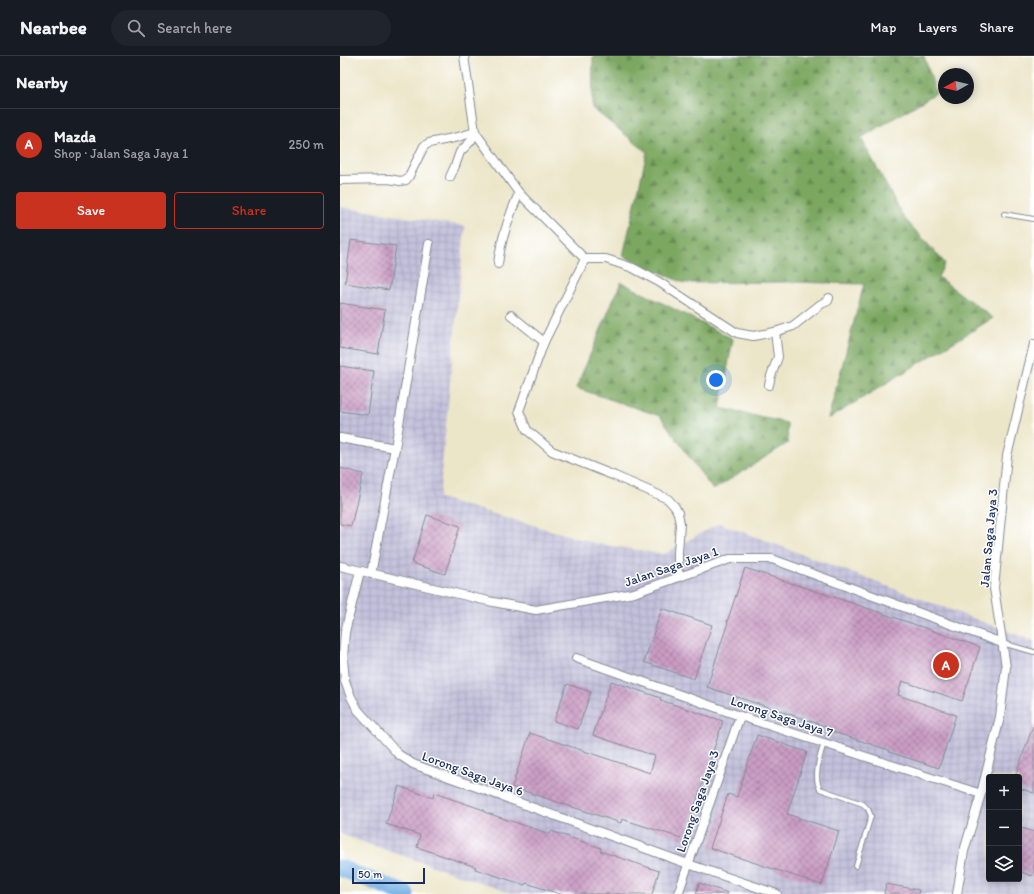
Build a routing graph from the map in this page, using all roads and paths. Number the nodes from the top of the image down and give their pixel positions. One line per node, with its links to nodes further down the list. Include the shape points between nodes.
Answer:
1 (464, 56): 2 (street)
2 (475, 132): 3 (street, via 460,152); 4 (street, via 424,146 406,180); 5 (street)
3 (450, 178)
4 (340, 180)
5 (519, 193): 9 (street); 10 (street, via 502,240)
6 (1004, 214): 7 (lane)
7 (1034, 219)
8 (429, 244): 19 (street)
9 (585, 260): 13 (street, via 606,260 633,268 660,282 737,333 753,336); 14 (street)
10 (498, 264)
11 (829, 298): 13 (street, via 793,326)
12 (511, 315): 14 (street)
13 (775, 332): 17 (street, via 778,357)
14 (544, 342): 23 (street, via 519,411 527,430 552,451 668,499 678,513 680,524)
15 (1034, 344): 16 (street, Jalan Saga Jaya 3)
16 (1031, 373): 24 (street, Jalan Saga Jaya 3, via 1006,464 994,588)
17 (770, 385)
18 (340, 438): 19 (street)
19 (395, 448): 22 (street)
20 (340, 566): 21 (street, Jalan Saga Jaya 1)
21 (360, 571): 22 (street, Jalan Saga Jaya 1); 30 (street, Lorong Saga Jaya 6, via 345,632 345,681 358,710 398,754 413,764)
22 (371, 574): 23 (street, Jalan Saga Jaya 1, via 536,610 634,593)
23 (678, 577): 24 (street, Jalan Saga Jaya 1, via 730,559 772,559)
24 (1002, 643): 25 (lane); 29 (street, Jalan Saga Jaya 3, via 1006,667 1000,716)
25 (1034, 652)
26 (576, 658): 27 (street, Lorong Saga Jaya 7)
27 (740, 716): 28 (street, Lorong Saga Jaya 7); 30 (street, Lorong Saga Jaya 3)
28 (824, 743): 29 (street, Lorong Saga Jaya 7); 31 (lane, via 817,780 820,789 863,804 870,816)
29 (981, 794): 34 (street, Jalan Saga Jaya 3, via 964,851)
30 (688, 864): 32 (street, Lorong Saga Jaya 3); 33 (street, Lorong Saga Jaya 6)
31 (856, 866)
32 (678, 894)
33 (777, 894)
34 (957, 894)

